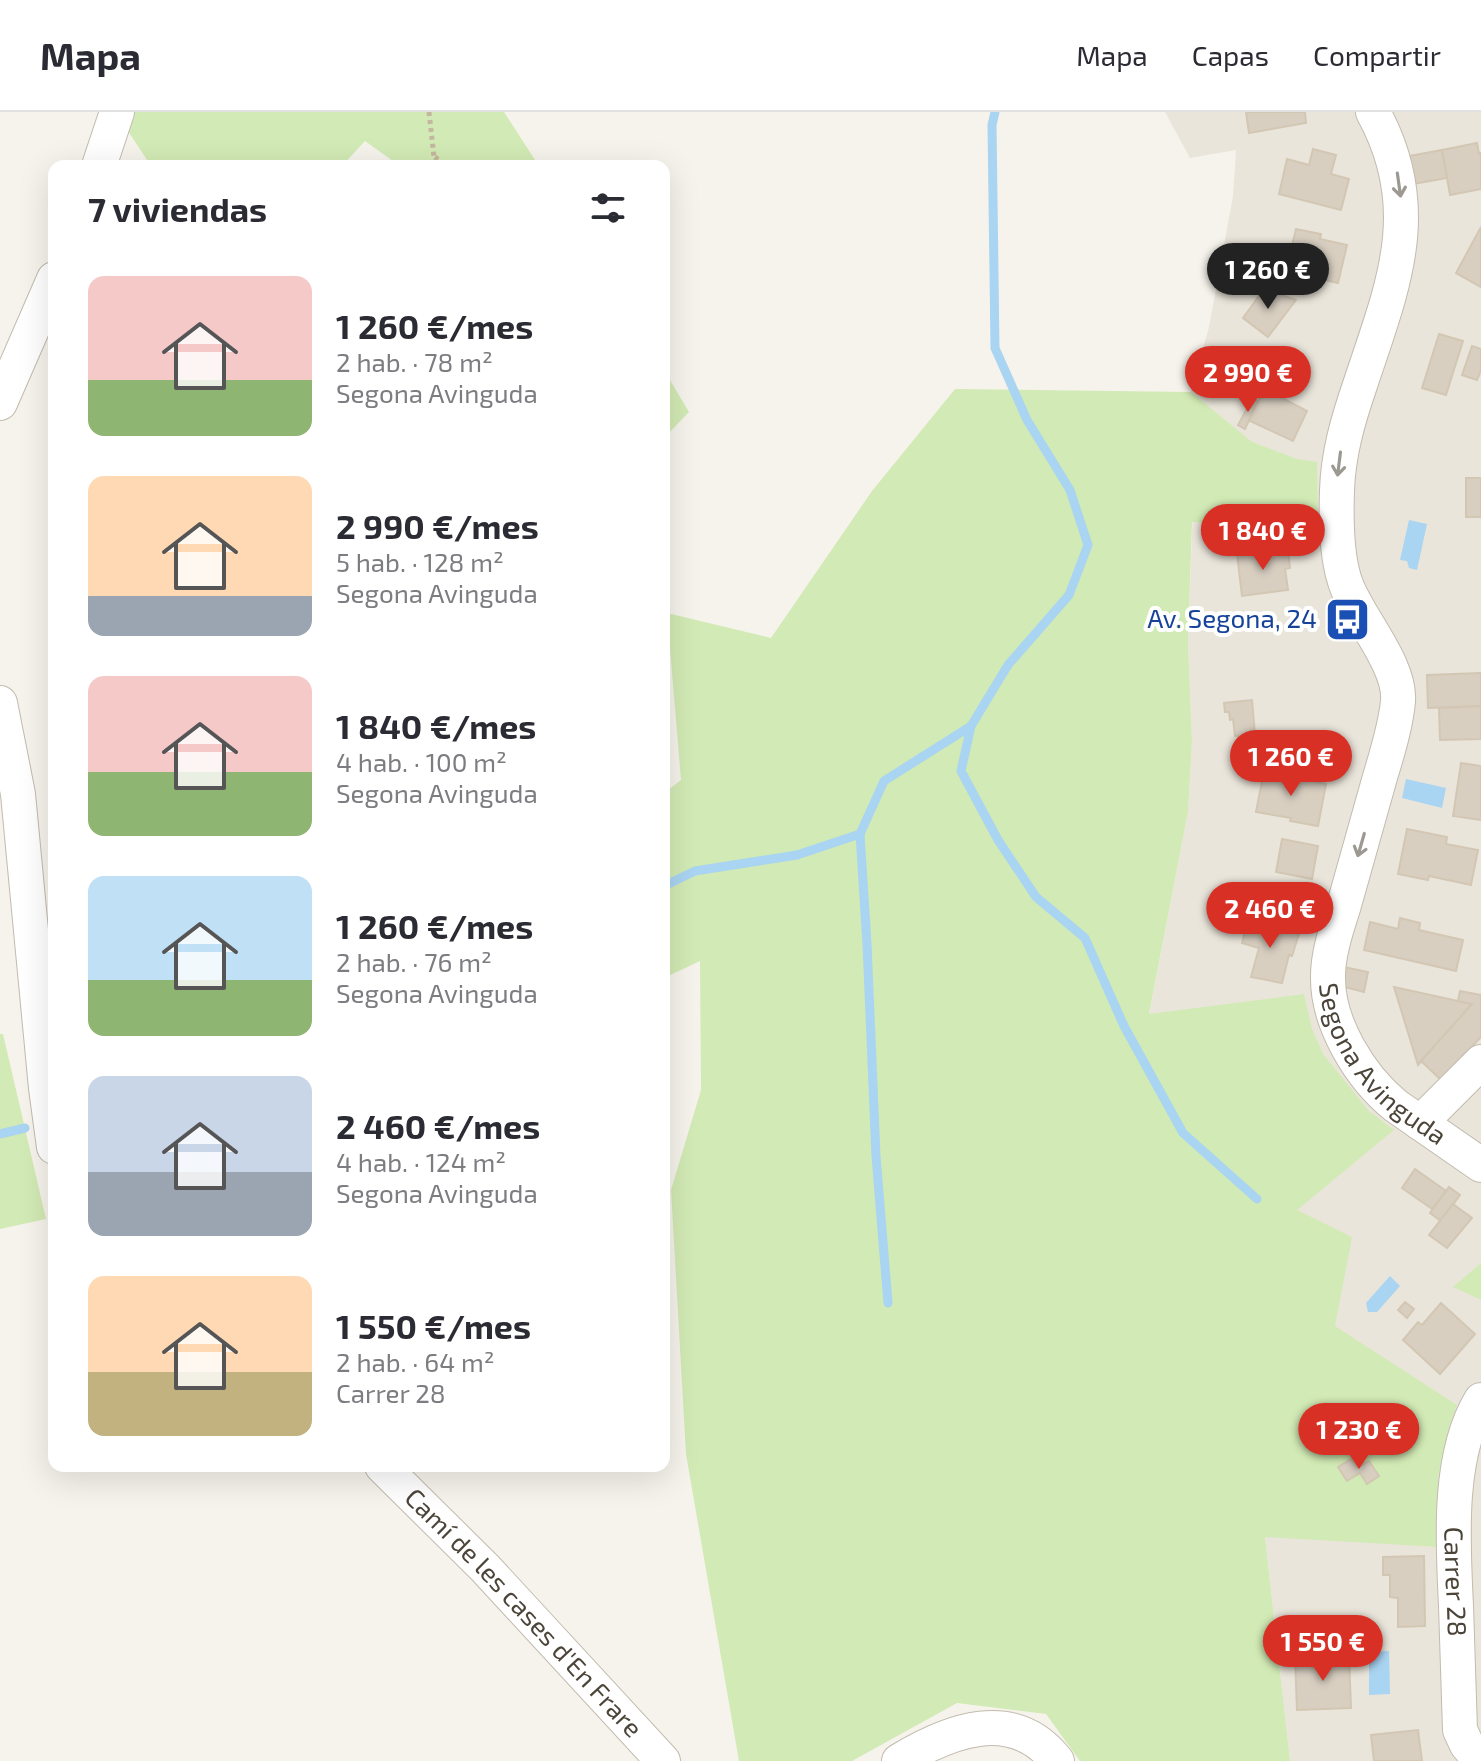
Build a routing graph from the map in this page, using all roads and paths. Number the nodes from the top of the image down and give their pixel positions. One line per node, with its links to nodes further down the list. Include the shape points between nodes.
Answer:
1 (117, 112): 5 (street)
2 (429, 112): 4 (path)
3 (1373, 112): 13 (street, Segona Avinguda, one-way to 13, via 1396,166 1402,236 1339,458 1337,528 1346,584 1399,687 1385,761 1328,968 1328,987 1340,1032 1364,1073)
4 (435, 156): 6 (path); 7 (path)
5 (101, 160)
6 (435, 160)
7 (439, 160)
8 (48, 293): 9 (street)
9 (0, 403)
10 (0, 703): 12 (street, via 18,794)
11 (1481, 1062): 13 (street)
12 (48, 1103)
13 (1420, 1123): 14 (street, Segona Avinguda)
14 (1481, 1165)
15 (1481, 1400): 20 (street, Carrer 28, via 1463,1447 1453,1536 1460,1730)
16 (388, 1472): 17 (street, Camí de les cases d'En Frare, via 485,1568)
17 (663, 1761)
18 (899, 1761): 19 (street, via 951,1735 994,1728 1030,1736)
19 (1057, 1761)
20 (1481, 1761)

